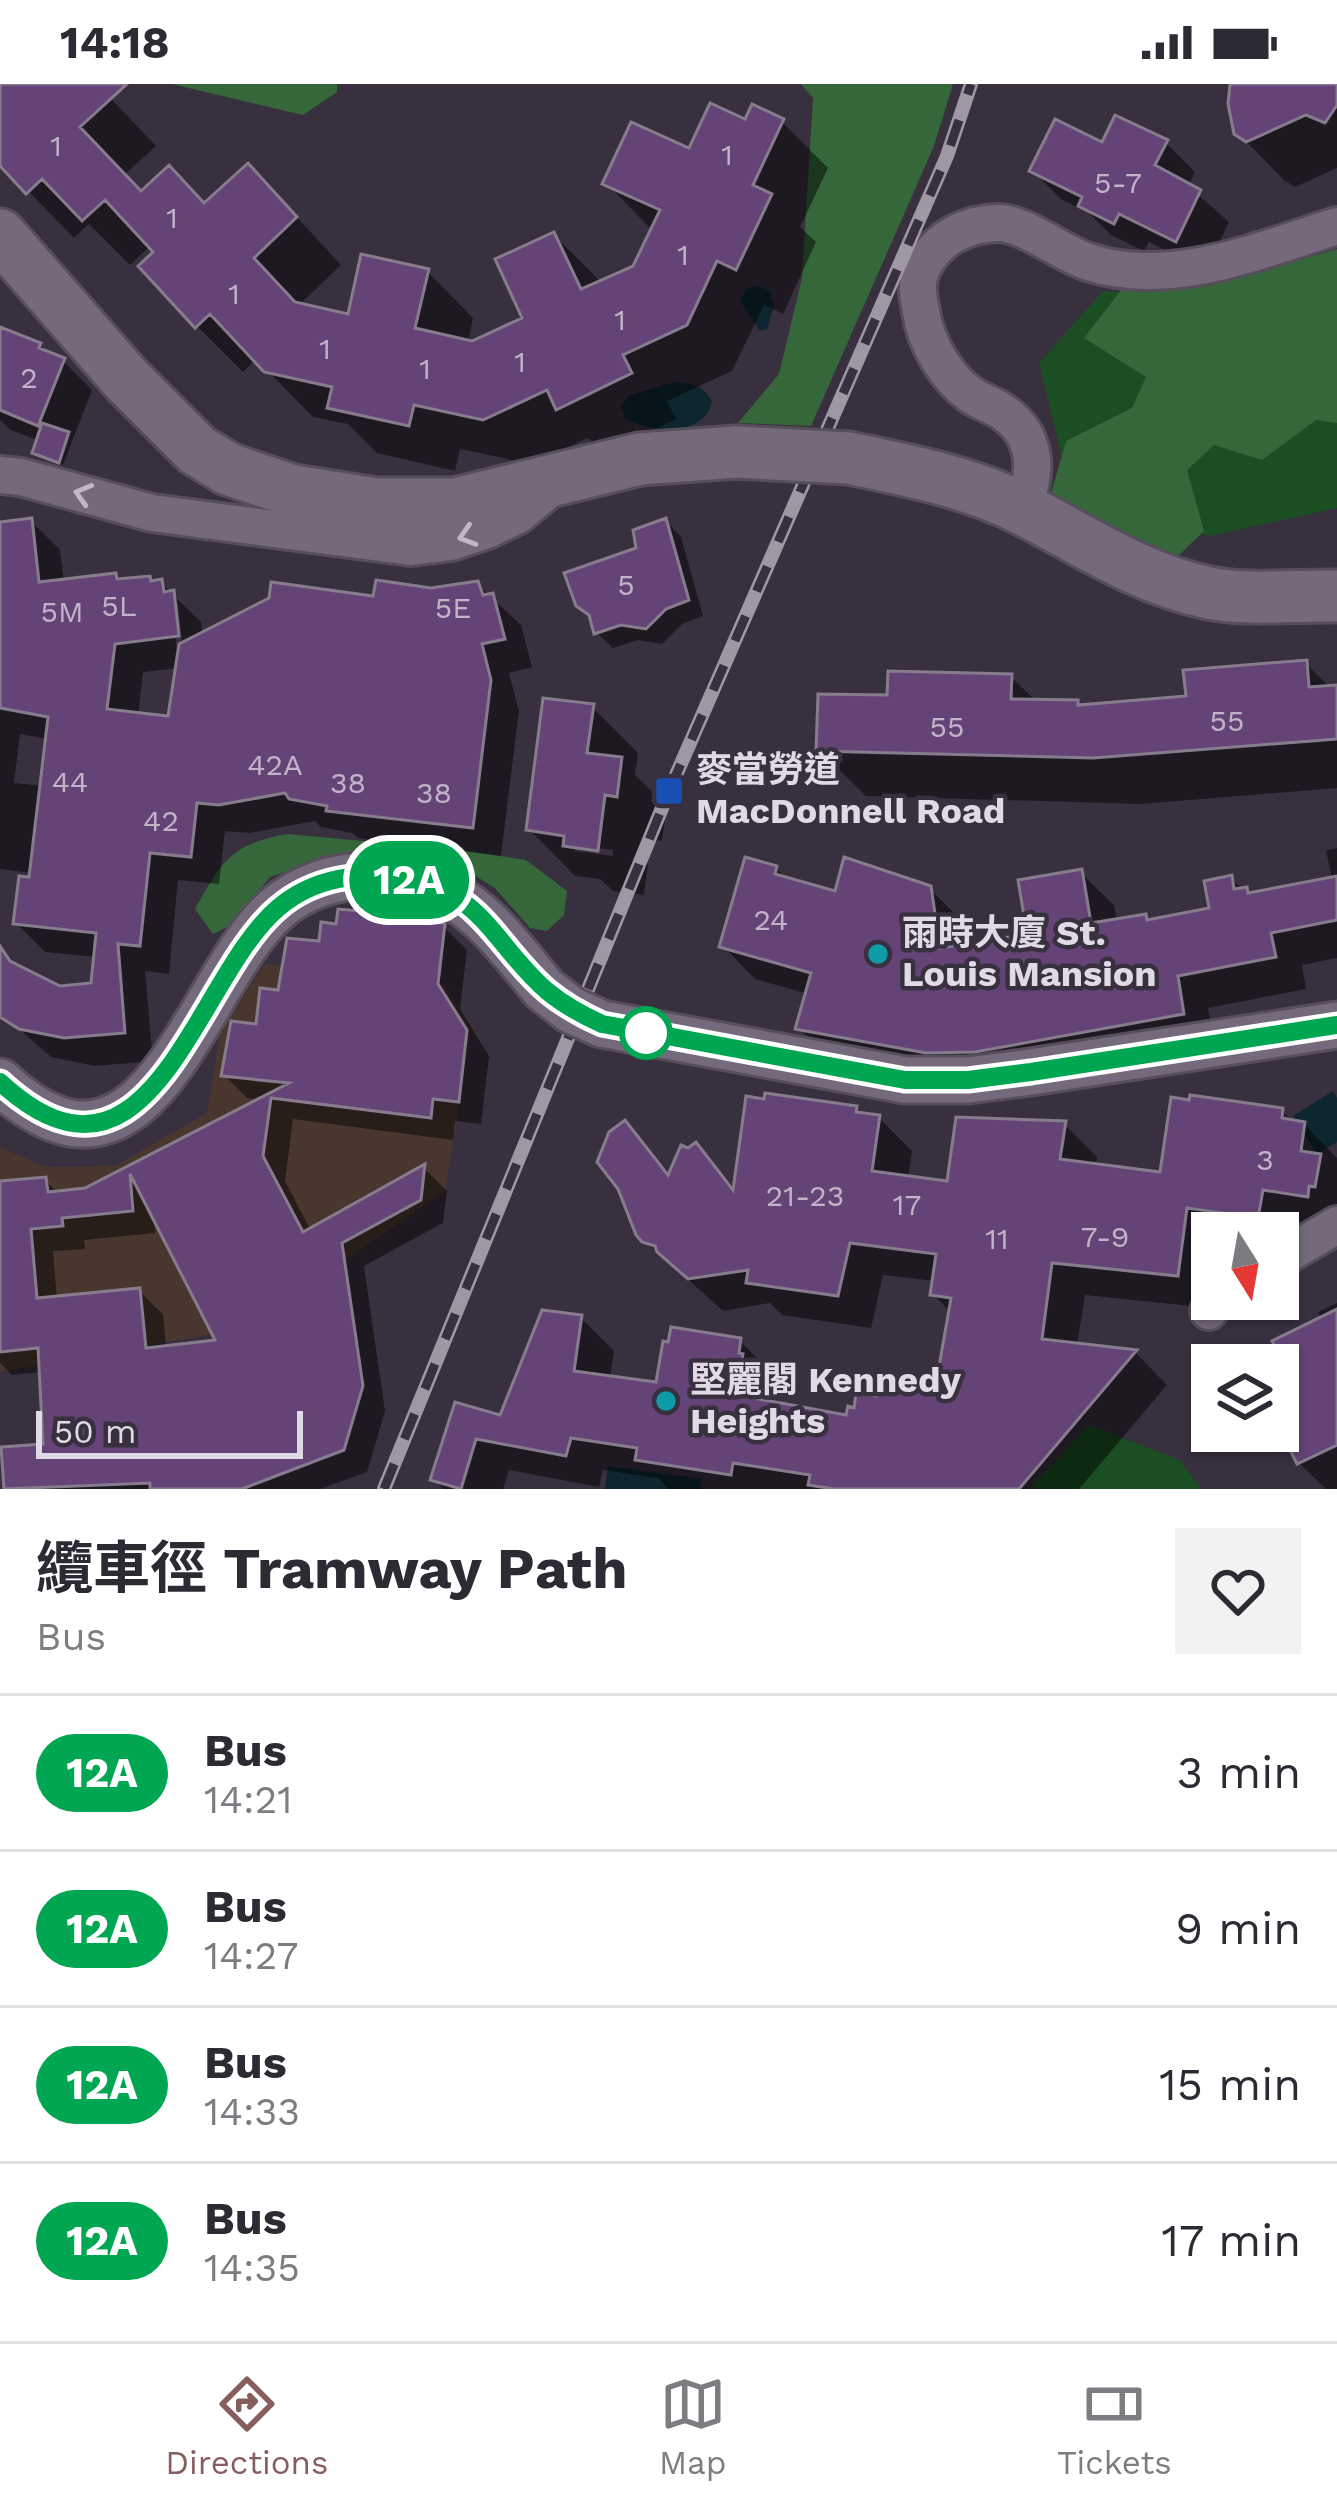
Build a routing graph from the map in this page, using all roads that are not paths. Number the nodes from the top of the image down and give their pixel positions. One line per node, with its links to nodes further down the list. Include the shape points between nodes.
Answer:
1 (1337, 226): 5 (street, via 1178,268 1092,264 1005,222 952,235 918,278 926,335 968,393 1008,416 1031,448 1033,483)
2 (0, 235): 4 (main road, via 159,416 228,469 310,496 376,504 455,504)
3 (0, 475): 4 (street, one-way to 3, via 487,530 411,547 190,520)
4 (565, 476): 5 (main road, bridge, via 640,459 736,452 849,458 952,480)
5 (1022, 508): 6 (main road, via 1124,564 1190,588 1240,597)
6 (1337, 596)
7 (1337, 1024): 8 (street, bridge, via 1031,1072 905,1080 602,1024 544,988 461,898 405,879 341,878 293,897 262,924 163,1078 134,1107 100,1120 69,1120 32,1108)
8 (0, 1082)
9 (1337, 1225): 10 (street)
10 (1299, 1248)

